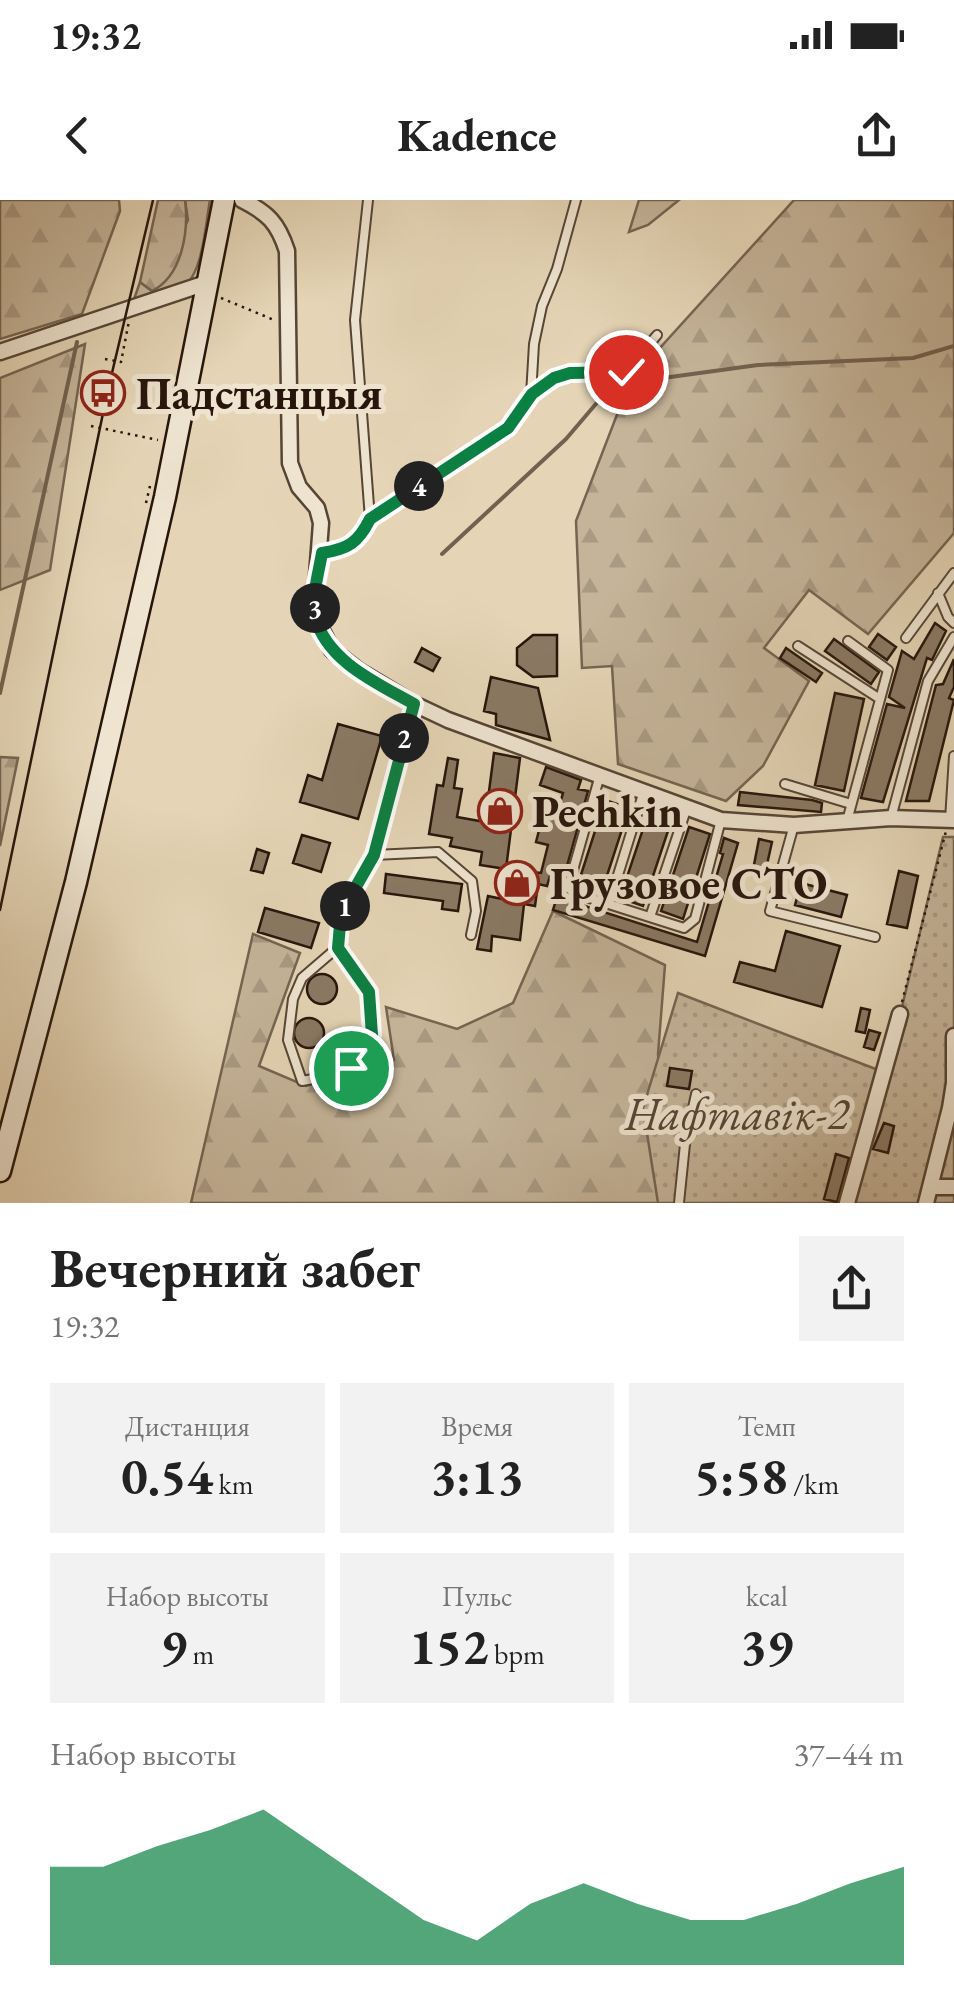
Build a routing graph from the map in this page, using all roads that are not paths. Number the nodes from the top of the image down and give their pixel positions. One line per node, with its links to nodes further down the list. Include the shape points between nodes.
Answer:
1 (224, 200): 5 (main road)
2 (242, 200): 10 (street, via 279,227 287,252 290,463 317,508)
3 (368, 200): 9 (lane, via 355,320)
4 (576, 200): 8 (lane, via 542,306)
5 (208, 287): 7 (street); 41 (main road, via 76,882)
6 (657, 335): 8 (lane, via 626,372 570,373)
7 (0, 352)
8 (532, 394): 9 (lane, via 508,428)
9 (370, 519): 10 (lane, via 360,540)
10 (322, 553): 19 (street, via 314,615 332,650)
11 (954, 573): 12 (lane)
12 (938, 594): 13 (lane); 15 (lane)
13 (954, 623)
14 (954, 636): 27 (lane, via 928,681)
15 (906, 638)
16 (848, 641): 18 (lane, via 888,670)
17 (798, 646): 18 (lane)
18 (880, 699): 25 (lane)
19 (414, 704): 22 (street); 32 (lane)
20 (954, 756): 21 (lane)
21 (953, 774): 29 (lane)
22 (600, 775): 24 (street); 33 (lane, via 568,888)
23 (785, 784): 25 (lane)
24 (644, 791): 26 (street); 33 (lane)
25 (852, 804): 30 (lane)
26 (687, 807): 28 (street); 34 (lane)
27 (891, 818): 29 (street); 30 (street)
28 (721, 820): 31 (street); 34 (lane, via 695,918 684,928)
29 (952, 820)
30 (847, 821): 31 (street)
31 (794, 824): 36 (lane, via 770,911)
32 (374, 855): 35 (lane, via 438,852 472,881); 37 (lane, via 341,913)
33 (609, 904): 34 (lane)
34 (650, 917)
35 (471, 935)
36 (875, 937)
37 (338, 948): 37 (lane, via 369,992 372,1035 351,1068 302,1081 288,1040 294,999 302,978)
38 (900, 1014): 45 (street)
39 (954, 1036): 42 (street, via 954,1084)
40 (696, 1094): 44 (lane)
41 (0, 1171)
42 (931, 1187): 43 (street); 46 (street)
43 (954, 1187)
44 (678, 1203)
45 (847, 1203)
46 (926, 1203)

